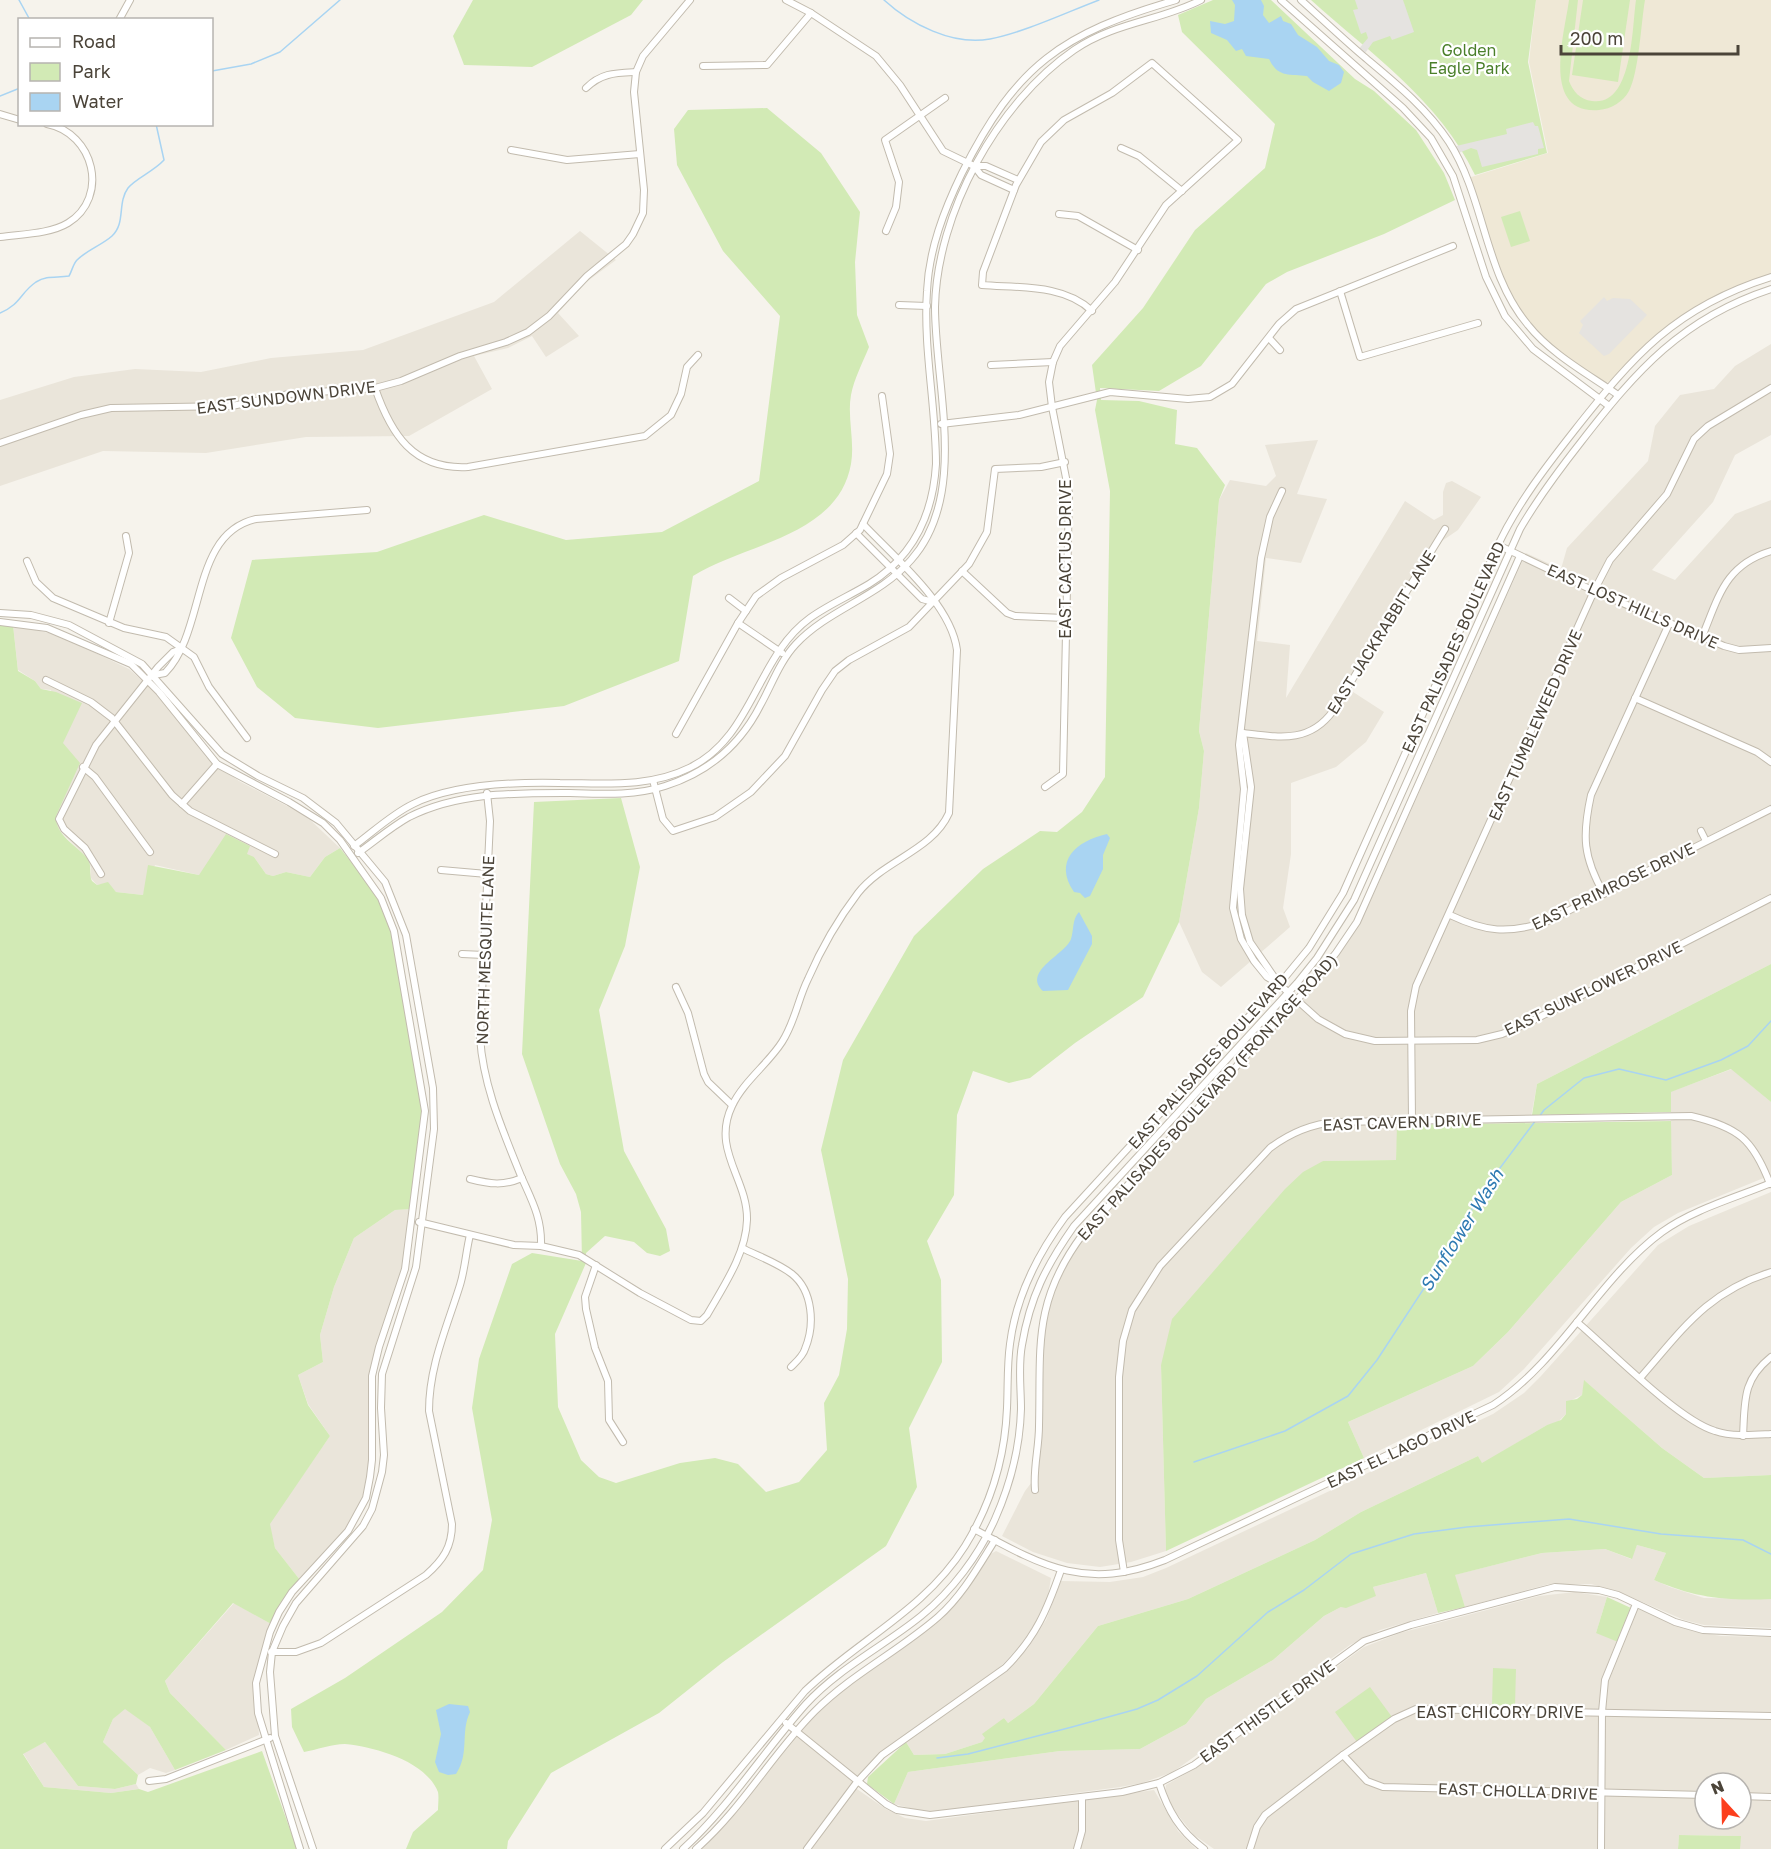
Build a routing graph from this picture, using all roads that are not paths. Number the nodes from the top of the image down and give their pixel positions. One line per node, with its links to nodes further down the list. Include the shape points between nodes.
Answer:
1 (130, 0): 9 (street)
2 (690, 0): 11 (street, EAST SUNDOWN DRIVE, via 643,56)
3 (786, 0): 8 (street)
4 (1176, 0): 21 (street, via 1102,24 1044,60 1009,95 988,124)
5 (1201, 0): 21 (street, via 1110,30 1076,49 1021,96)
6 (1281, 0): 47 (street, via 1403,108 1431,138 1453,176 1486,277 1505,316 1533,349)
7 (1301, 0): 43 (street, via 1426,111 1468,178 1515,309 1545,341)
8 (811, 13): 10 (street, via 767,65); 15 (street, via 876,56)
9 (120, 18)
10 (703, 66)
11 (636, 72): 12 (street, via 609,73); 20 (street, EAST SUNDOWN DRIVE)
12 (586, 88)
13 (945, 98): 15 (street)
14 (0, 114): 16 (street)
15 (920, 115): 21 (street, via 944,151); 26 (street, via 885,140 899,182 896,207)
16 (18, 119)
17 (52, 126): 27 (street, via 72,134 84,147 93,172 90,196 78,215 62,226)
18 (1121, 148): 24 (street, via 1139,156)
19 (511, 150): 20 (street, via 567,160)
20 (640, 154): 42 (street, EAST SUNDOWN DRIVE, via 643,213 633,234 549,316 517,338)
21 (971, 164): 22 (street); 23 (street, via 981,175); 34 (street, via 950,202 933,247); 51 (street, via 936,290)
22 (1018, 180): 23 (street); 24 (street, EAST CACTUS DRIVE, via 1049,132 1152,63 1238,140)
23 (1014, 190): 35 (street, via 987,260 982,285 1052,290 1077,298)
24 (1182, 191): 29 (street, EAST CACTUS DRIVE, via 1166,205)
25 (1059, 214): 29 (street, via 1078,216)
26 (886, 231)
27 (0, 237)
28 (1453, 246): 32 (street)
29 (1138, 250): 35 (street, EAST CACTUS DRIVE)
30 (1771, 277): 43 (street, EAST PALISADES BOULEVARD, via 1718,297 1673,324)
31 (1771, 290): 45 (street, EAST PALISADES BOULEVARD, via 1737,302 1695,325 1651,358)
32 (1340, 291): 36 (street, via 1360,357); 37 (street, via 1296,309)
33 (899, 305): 34 (street)
34 (927, 306): 50 (street)
35 (1092, 311): 40 (street, EAST CACTUS DRIVE, via 1060,346)
36 (1478, 322)
37 (1269, 338): 38 (street); 49 (street, via 1232,384 1210,397 1188,399 1110,392)
38 (1280, 350)
39 (698, 355): 42 (street, via 687,368 671,415 645,436 468,467 442,465 407,447 391,427)
40 (1053, 362): 41 (street); 49 (street, EAST CACTUS DRIVE, via 1049,382)
41 (991, 365)
42 (375, 388): 52 (street, EAST SUNDOWN DRIVE, via 289,394 207,408 111,408 81,414)
43 (1607, 388): 45 (street); 47 (street, EAST PALISADES BOULEVARD)
44 (1771, 388): 70 (street, EAST TUMBLEWEED DRIVE, via 1708,426 1694,439 1667,494 1610,560)
45 (1618, 395): 48 (street, EAST PALISADES BOULEVARD)
46 (882, 396): 56 (street, via 890,454 887,474)
47 (1600, 398): 48 (street); 60 (street, EAST PALISADES BOULEVARD, via 1525,495)
48 (1609, 406): 61 (street, EAST PALISADES BOULEVARD, via 1535,502)
49 (1052, 408): 51 (street); 53 (street, EAST CACTUS DRIVE)
50 (934, 422): 51 (street); 65 (street, via 936,464 930,506 923,528)
51 (943, 424): 66 (street, via 945,471 938,509 918,551)
52 (0, 443)
53 (1065, 462): 68 (street, via 995,469 987,532); 75 (street, EAST CACTUS DRIVE, via 1069,493)
54 (1282, 491): 92 (street, EAST SUNFLOWER DRIVE, via 1270,517 1262,558)
55 (368, 510): 82 (street, via 256,519 227,533 211,556)
56 (863, 525): 58 (street); 65 (street)
57 (1444, 529): 92 (street, EAST JACKRABBIT LANE, via 1329,717 1313,730 1291,738)
58 (856, 533): 67 (street); 73 (street, via 843,545 781,578 756,597)
59 (126, 536): 77 (street, via 129,553)
60 (1498, 545): 61 (street, EAST LOST HILLS DRIVE); 121 (street, EAST PALISADES BOULEVARD, via 1344,893 1309,948)
61 (1510, 551): 63 (street, EAST LOST HILLS DRIVE); 123 (street, EAST PALISADES BOULEVARD, via 1354,900 1317,958)
62 (1771, 551): 80 (street, via 1755,556 1732,572)
63 (1520, 556): 70 (street, EAST LOST HILLS DRIVE); 124 (street, EAST PALISADES BOULEVARD (FRONTAGE ROAD), via 1357,922)
64 (27, 561): 77 (street, via 36,582 53,598)
65 (898, 561): 66 (street); 67 (street)
66 (904, 567): 69 (street); 72 (street, via 928,591)
67 (891, 568): 69 (street); 83 (street, via 809,618)
68 (962, 571): 72 (street); 75 (street, via 1007,613)
69 (897, 573): 72 (street, via 922,599); 84 (street, via 879,589 816,626)
70 (1594, 591): 79 (street, EAST LOST HILLS DRIVE); 118 (street, EAST TUMBLEWEED DRIVE)
71 (729, 598): 73 (street)
72 (933, 602): 101 (street, via 909,627 836,670 785,756 758,786 729,809 673,831 664,823); 126 (street, via 951,624 957,650 949,813 934,835 885,868 858,894 807,980 782,1042)
73 (746, 611): 78 (street)
74 (0, 614): 87 (street, via 31,615 69,625 126,653)
75 (1065, 618): 100 (street, EAST CACTUS DRIVE, via 1063,774)
76 (0, 622): 89 (street, via 33,625 67,635 131,664)
77 (109, 623): 82 (street, via 166,637)
78 (738, 623): 83 (street); 93 (street)
79 (1668, 624): 80 (street, EAST LOST HILLS DRIVE); 90 (street)
80 (1702, 637): 81 (street, EAST LOST HILLS DRIVE, via 1739,650)
81 (1771, 648)
82 (182, 649): 85 (street); 86 (street); 94 (street, via 194,657 209,687)
83 (780, 651): 84 (street); 98 (street, via 727,738 691,768)
84 (787, 656): 101 (street, via 752,721 729,749 693,775)
85 (165, 659): 86 (street); 87 (street)
86 (172, 666): 87 (street, via 165,673)
87 (154, 675): 89 (street); 107 (street, via 222,754 320,809)
88 (46, 680): 91 (street, via 91,702)
89 (149, 681): 91 (street); 96 (street)
90 (1635, 698): 95 (street, via 1757,752); 116 (street, via 1591,795 1585,820 1587,858)
91 (114, 720): 97 (street); 103 (street)
92 (1243, 733): 121 (street, EAST SUNFLOWER DRIVE, via 1251,787 1237,897 1250,942)
93 (676, 734)
94 (247, 738)
95 (1771, 762)
96 (217, 764): 103 (street); 108 (street, via 322,824)
97 (83, 767): 110 (street, via 95,777); 114 (street, via 59,819 85,848)
98 (653, 780): 99 (street); 101 (street)
99 (486, 787): 102 (street, NORTH MESQUITE LANE); 107 (street, via 445,793 415,803)
100 (1045, 787)
101 (655, 789): 102 (street)
102 (487, 795): 109 (street, via 410,816); 115 (street, NORTH MESQUITE LANE)
103 (182, 804): 111 (street)
104 (1771, 809): 106 (street, EAST PRIMROSE DRIVE)
105 (1701, 831): 106 (street)
106 (1706, 841): 116 (street, EAST PRIMROSE DRIVE)
107 (356, 845): 108 (street); 109 (street)
108 (349, 850): 112 (street)
109 (361, 851): 112 (street); 132 (street, via 385,882 400,916 433,1088 434,1129)
110 (150, 852)
111 (275, 854)
112 (353, 857): 131 (street, via 381,898 394,931 424,1094 423,1137)
113 (441, 870): 115 (street)
114 (100, 874)
115 (488, 874): 120 (street, NORTH MESQUITE LANE)
116 (1604, 894): 118 (street, EAST PRIMROSE DRIVE, via 1522,929 1477,928)
117 (1771, 898): 125 (street, EAST SUNFLOWER DRIVE, via 1502,1034 1477,1040)
118 (1450, 915): 125 (street, EAST TUMBLEWEED DRIVE, via 1416,987)
119 (462, 954): 120 (street)
120 (484, 955): 128 (street, NORTH MESQUITE LANE, via 482,1067)
121 (1279, 984): 123 (street, EAST SUNFLOWER DRIVE); 146 (street, EAST PALISADES BOULEVARD, via 1065,1217 1040,1253 1027,1278 1010,1342 1002,1454 993,1487)
122 (676, 987): 126 (street, via 704,1074)
123 (1288, 992): 124 (street, EAST SUNFLOWER DRIVE); 147 (street, EAST PALISADES BOULEVARD, via 1074,1227 1048,1264 1030,1307 1021,1347 1021,1411 1015,1457 1004,1496)
124 (1297, 1000): 125 (street, EAST SUNFLOWER DRIVE, via 1318,1019 1345,1034 1375,1041); 145 (street, EAST PALISADES BOULEVARD (FRONTAGE ROAD), via 1064,1259 1041,1325)
125 (1410, 1040): 127 (street, EAST TUMBLEWEED DRIVE)
126 (732, 1105): 135 (street, via 725,1131 726,1147 747,1208)
127 (1412, 1120): 130 (street, EAST CAVERN DRIVE, via 1691,1116 1720,1122 1744,1136 1760,1157); 150 (street, EAST CAVERN DRIVE, via 1321,1123 1282,1138 1149,1281 1132,1310 1119,1377 1119,1540)
128 (522, 1178): 129 (street, via 507,1184); 134 (street, NORTH MESQUITE LANE, via 537,1208)
129 (470, 1179)
130 (1770, 1184): 138 (street, EAST EL LAGO DRIVE, via 1686,1218 1663,1232 1638,1253)
131 (412, 1220): 132 (street); 153 (street, via 403,1279 372,1376 372,1460 366,1498 348,1531 292,1592 279,1612)
132 (422, 1223): 133 (street); 154 (street, via 416,1267 382,1374 384,1455 372,1509 353,1540 296,1603)
133 (470, 1235): 134 (street, via 514,1245); 154 (street, via 461,1282 433,1366 429,1393 429,1411 452,1524 447,1551 426,1575 321,1642 296,1652)
134 (541, 1246): 136 (street, via 579,1255)
135 (742, 1248): 136 (street, via 701,1321 663,1306); 140 (street, via 787,1270 806,1293 811,1310 806,1349)
136 (596, 1265): 144 (street, via 585,1297 586,1309 594,1348 608,1381 609,1420)
137 (1771, 1272): 141 (street, via 1728,1288 1705,1306)
138 (1577, 1322): 141 (street); 150 (street, EAST EL LAGO DRIVE, via 1523,1381 1493,1405 1165,1560)
139 (1771, 1357): 143 (street, via 1755,1370 1748,1383)
140 (791, 1367)
141 (1641, 1377): 143 (street, via 1689,1419 1715,1431)
142 (1771, 1434): 143 (street)
143 (1743, 1436)
144 (623, 1442)
145 (1035, 1490)
146 (974, 1529): 147 (street, EAST EL LAGO DRIVE); 157 (street, EAST PALISADES BOULEVARD, via 936,1585 899,1619 822,1675)
147 (986, 1535): 148 (street, EAST EL LAGO DRIVE); 158 (street, EAST PALISADES BOULEVARD, via 945,1594 922,1616 820,1691)
148 (995, 1540): 149 (street, EAST EL LAGO DRIVE, via 1027,1558); 159 (street, via 970,1579 939,1616 847,1683)
149 (1061, 1570): 150 (street, EAST EL LAGO DRIVE, via 1089,1575); 164 (street, via 1044,1618 1017,1656 888,1750)
150 (1124, 1572)
151 (1636, 1604): 152 (street, EAST THISTLE DRIVE, via 1703,1630); 155 (street, via 1605,1680); 165 (street, EAST THISTLE DRIVE, via 1599,1590 1555,1587 1377,1635 1349,1651 1194,1765)
152 (1771, 1633)
153 (265, 1649): 154 (street); 161 (street, via 256,1683 258,1713)
154 (272, 1652): 160 (street)
155 (1602, 1712): 156 (street, EAST CHICORY DRIVE); 162 (street, EAST CHICORY DRIVE, via 1416,1709 1394,1719); 168 (street)
156 (1771, 1716)
157 (781, 1719): 158 (street, EAST THISTLE DRIVE); 175 (street, EAST PALISADES BOULEVARD, via 703,1813)
158 (789, 1725): 159 (street, EAST THISTLE DRIVE); 176 (street, EAST PALISADES BOULEVARD)
159 (796, 1731): 164 (street, EAST THISTLE DRIVE); 177 (street)
160 (275, 1736): 161 (street); 166 (street)
161 (267, 1740): 163 (street, via 166,1779); 167 (street)
162 (1343, 1755): 168 (street, EAST CHOLLA DRIVE, via 1367,1781 1383,1787); 181 (street, EAST CHICORY DRIVE, via 1265,1815)
163 (149, 1781)
164 (858, 1782): 171 (street, EAST THISTLE DRIVE, via 897,1810 918,1815); 178 (street)
165 (1159, 1783): 171 (street, EAST THISTLE DRIVE); 180 (street, via 1170,1813)
166 (293, 1788): 167 (street); 174 (street)
167 (282, 1790): 173 (street)
168 (1601, 1793): 169 (street, EAST CHOLLA DRIVE); 182 (street)
169 (1693, 1795)
170 (1753, 1796): 172 (street)
171 (1082, 1797): 179 (street, via 1082,1831)
172 (1771, 1797)
173 (300, 1849)
174 (313, 1849)
175 (665, 1849)
176 (683, 1849)
177 (696, 1849)
178 (807, 1849)
179 (1077, 1849)
180 (1204, 1849)
181 (1250, 1849)
182 (1601, 1849)

